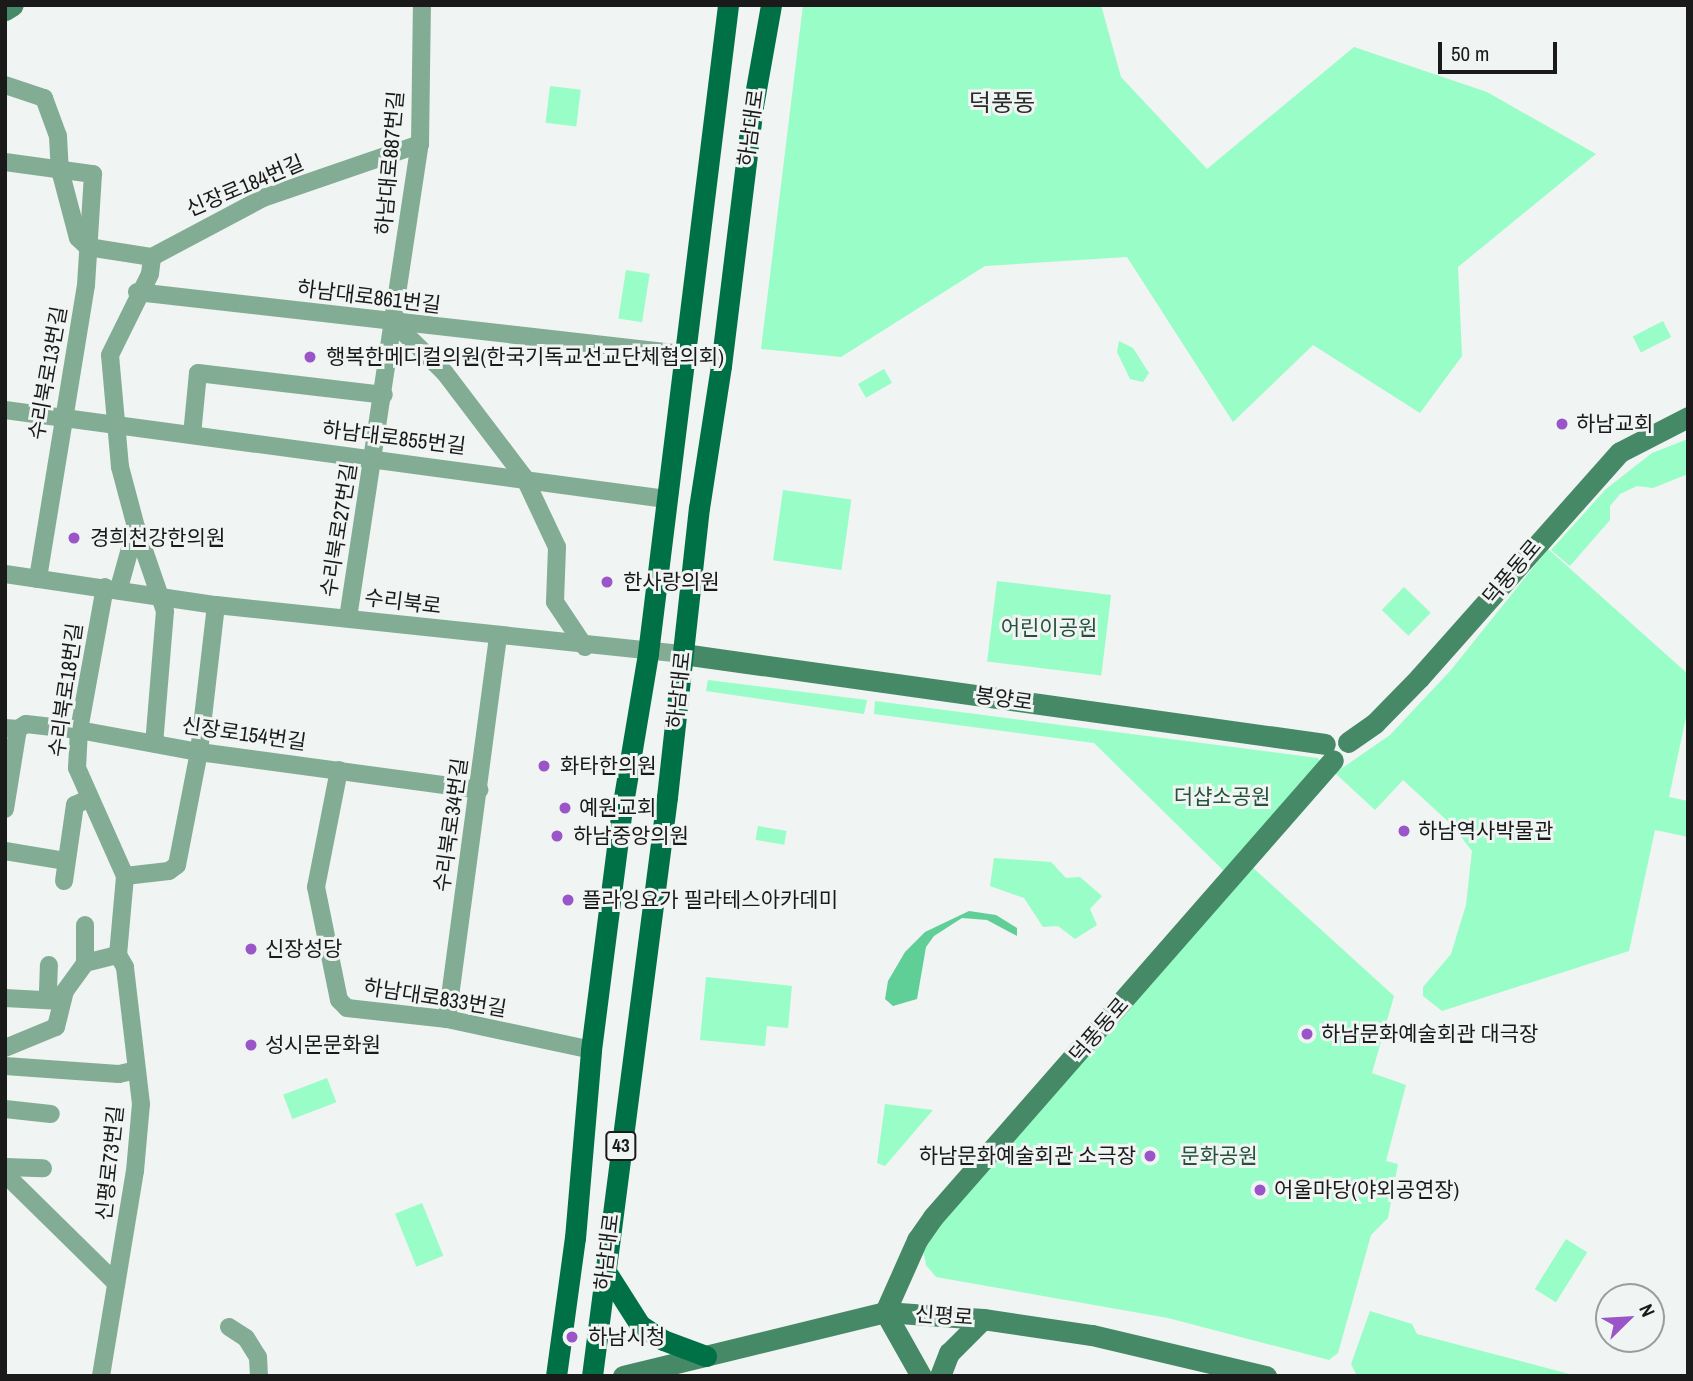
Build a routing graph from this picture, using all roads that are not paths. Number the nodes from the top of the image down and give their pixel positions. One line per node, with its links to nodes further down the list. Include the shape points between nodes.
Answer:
1 (13, 5): 5 (street)
2 (422, 5): 7 (street, 하남대로887번길)
3 (728, 5): 14 (main road, 하남대로 / 43)
4 (771, 5): 34 (main road, 하남대로 / 43, via 753,106)
5 (5, 10)
6 (5, 85): 9 (street, via 44,98 58,136)
7 (420, 144): 11 (street, 신장로184번길, via 262,198); 13 (street, 하남대로887번길)
8 (5, 162): 9 (street)
9 (60, 170): 10 (street, via 78,238); 10 (street, 수리북로13번길, via 93,174)
10 (88, 247): 11 (street); 18 (street, 수리북로13번길)
11 (152, 257): 12 (street, via 150,274)
12 (137, 292): 13 (street, 하남대로861번길); 19 (street, via 110,355)
13 (395, 324): 14 (street, 하남대로861번길); 15 (street, 수리북로27번길); 22 (street, via 445,373)
14 (684, 354): 23 (main road, 하남대로 / 43)
15 (383, 395): 20 (street, via 198,373); 21 (street, 수리북로27번길)
16 (5, 410): 18 (street, 하남대로855번길)
17 (1688, 417): 37 (street, 덕풍동로, via 1620,452 1419,678 1375,723)
18 (63, 418): 19 (street, 하남대로855번길); 26 (street, 수리북로13번길)
19 (116, 425): 20 (street, 하남대로855번길); 24 (street, via 125,499)
20 (192, 435): 21 (street, 하남대로855번길)
21 (374, 458): 22 (street, 하남대로855번길); 30 (street, 수리북로27번길)
22 (524, 477): 23 (street, 하남대로855번길); 32 (street, via 557,547 555,602)
23 (666, 499): 33 (main road, 하남대로 / 43)
24 (136, 527): 27 (street); 28 (street)
25 (5, 574): 26 (street, 수리북로)
26 (38, 579): 27 (street, 수리북로)
27 (112, 588): 28 (street, 수리북로); 36 (street, 수리북로18번길)
28 (161, 597): 29 (street, 수리북로); 38 (street, via 165,633)
29 (216, 605): 30 (street, 수리북로); 39 (street)
30 (348, 618): 31 (street, 수리북로)
31 (498, 638): 32 (street, 수리북로); 42 (street, 수리북로34번길)
32 (584, 647): 33 (street, 수리북로)
33 (648, 653): 34 (street, 수리북로); 57 (main road, 하남대로 / 43)
34 (682, 654): 40 (street, 봉양로); 65 (main road, 하남대로 / 43)
35 (12, 728): 36 (street, 신장로154번길, via 26,724); 44 (street)
36 (79, 730): 38 (street, 신장로154번길); 43 (street, 수리북로18번길, via 77,768)
37 (1348, 742): 40 (street, 봉양로, via 1338,736)
38 (154, 744): 39 (street, 신장로154번길)
39 (199, 752): 41 (street, 신장로154번길); 47 (street, via 177,865 169,872)
40 (1329, 752): 67 (street, 덕풍동로, via 933,1217 917,1240)
41 (339, 770): 42 (street, 신장로154번길); 55 (street, 하남대로833번길, via 316,887 339,1000 348,1008)
42 (479, 790): 55 (street, 수리북로34번길)
43 (88, 799): 46 (street, via 75,805); 47 (street, 수리북로18번길)
44 (5, 809)
45 (5, 851): 46 (street)
46 (66, 861): 48 (street)
47 (125, 876): 50 (street, 신평로73번길)
48 (64, 881)
49 (85, 925): 51 (street)
50 (118, 955): 51 (street); 59 (street, 신평로73번길, via 125,967)
51 (85, 964): 54 (street)
52 (49, 965): 54 (street, via 48,991)
53 (5, 998): 54 (street)
54 (61, 1001): 56 (street, via 56,1027)
55 (447, 1019): 57 (street, 하남대로833번길)
56 (5, 1048)
57 (591, 1050): 73 (main road, 하남대로 / 43, via 575,1238)
58 (5, 1066): 59 (street, via 118,1074)
59 (136, 1070): 66 (street, 신평로73번길, via 141,1104 135,1171)
60 (5, 1110): 61 (street)
61 (51, 1114)
62 (5, 1167): 63 (street)
63 (43, 1168)
64 (5, 1174): 66 (street)
65 (605, 1269): 70 (main road, via 629,1313 649,1332); 74 (main road, 하남대로 / 43)
66 (116, 1283): 71 (street, 신평로73번길)
67 (885, 1312): 68 (street, 신평로); 70 (street, 신평로); 76 (street)
68 (983, 1319): 77 (street, via 949,1353); 78 (street, 신평로, via 1144,1345)
69 (229, 1327): 72 (street, via 246,1338 258,1357)
70 (706, 1356): 75 (street, 신평로)
71 (101, 1376)
72 (259, 1376)
73 (556, 1376)
74 (592, 1376)
75 (623, 1376)
76 (921, 1376)
77 (940, 1376)
78 (1266, 1376)

